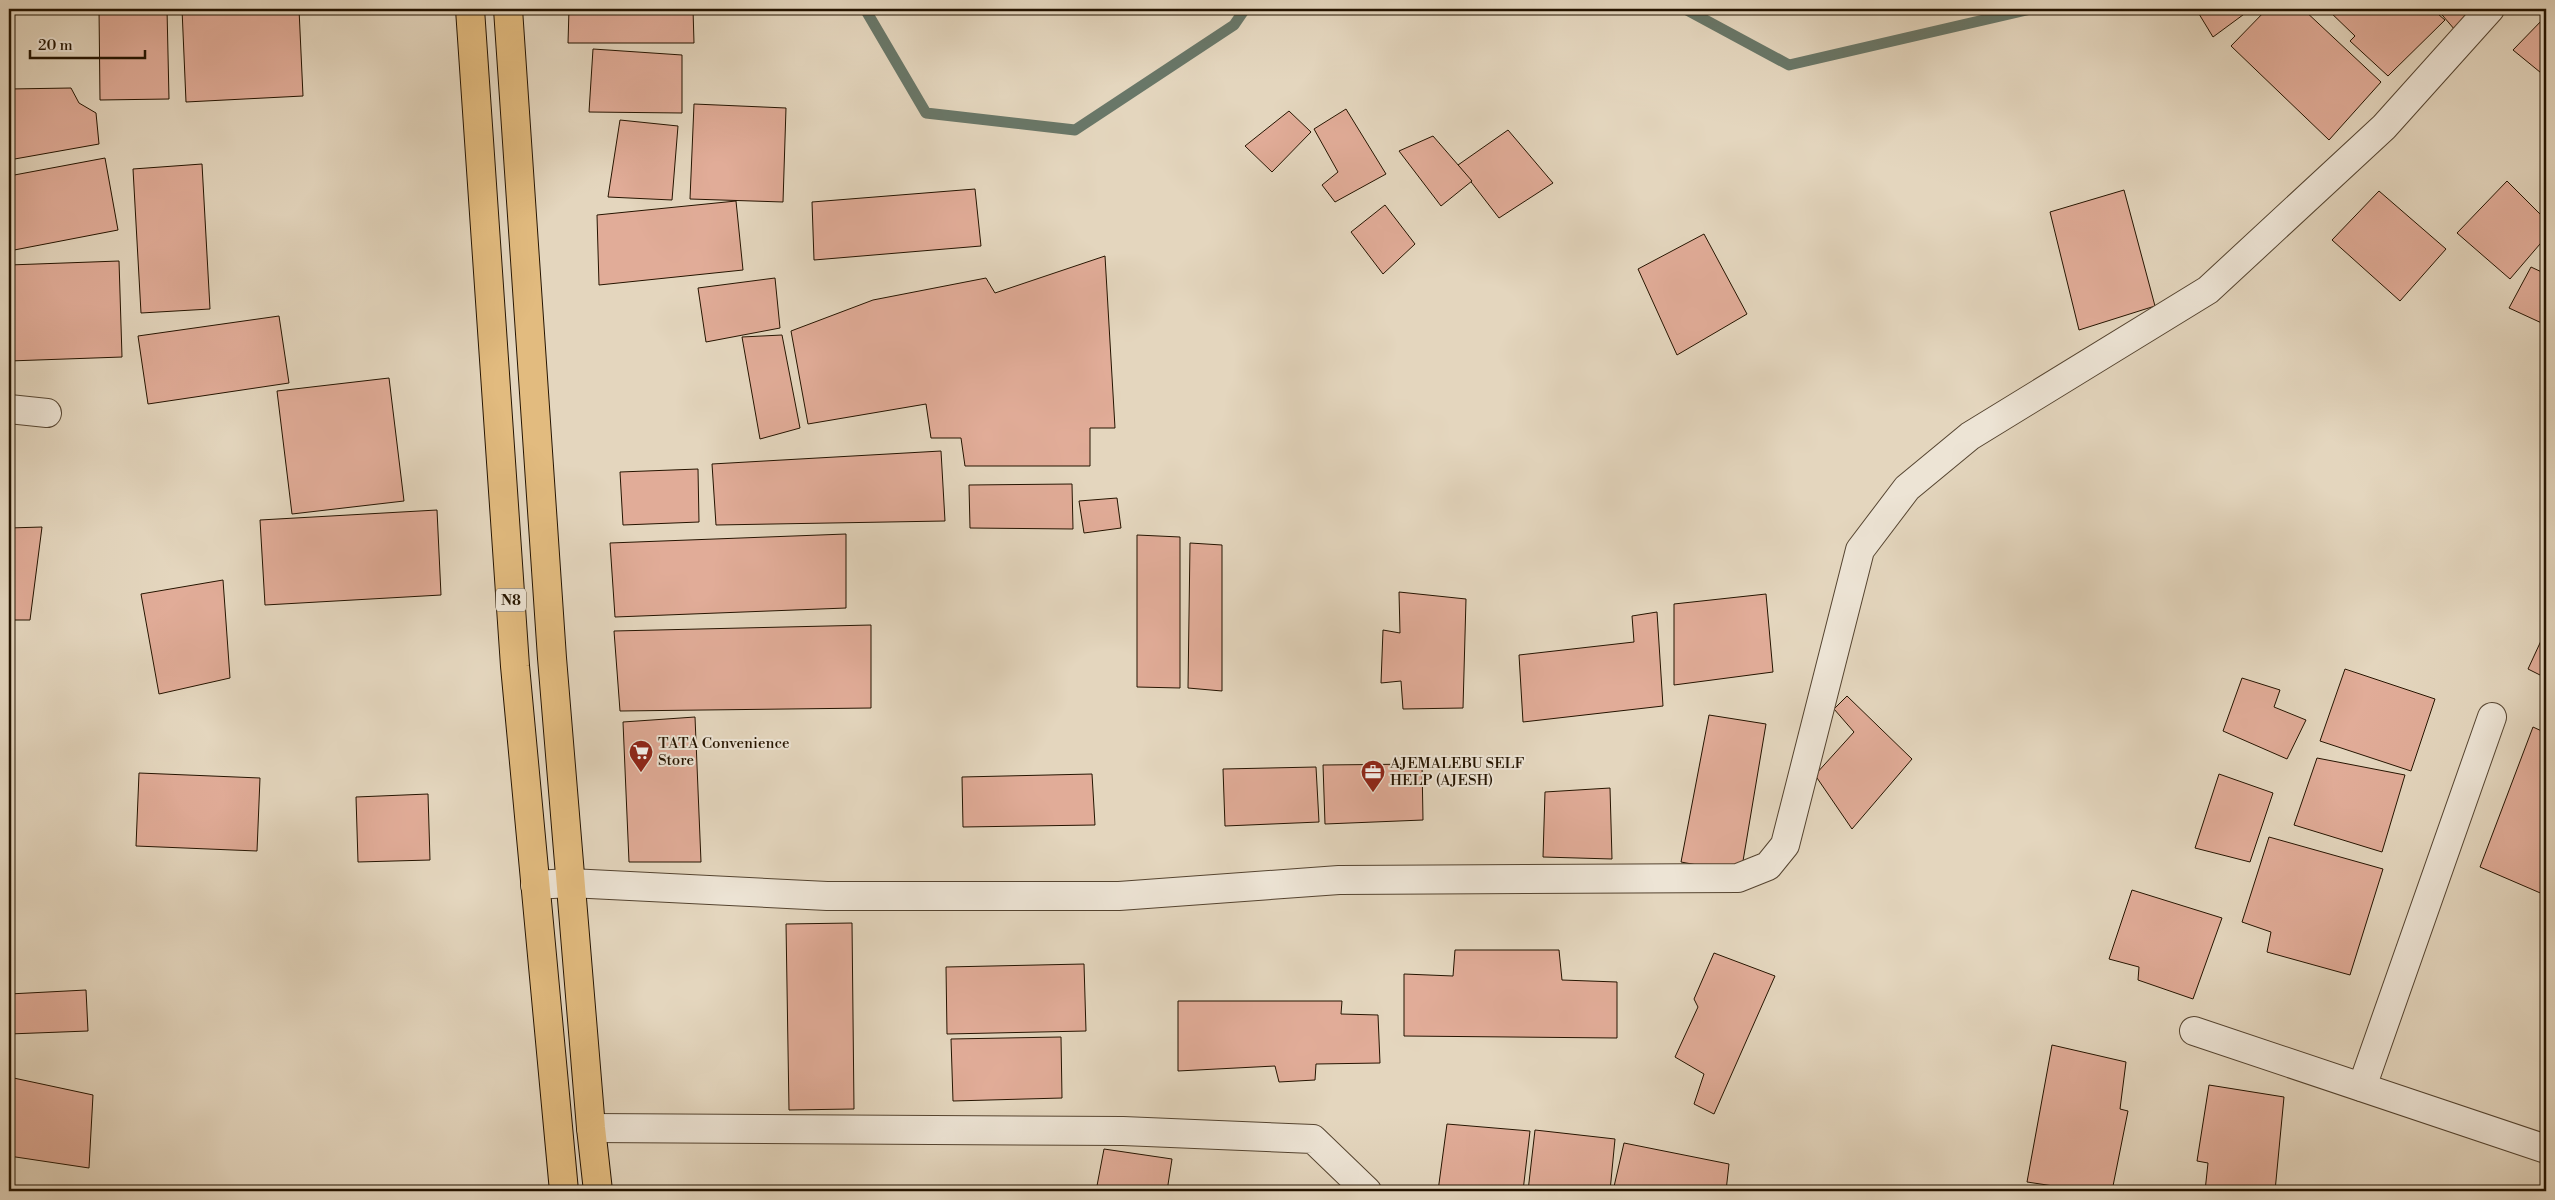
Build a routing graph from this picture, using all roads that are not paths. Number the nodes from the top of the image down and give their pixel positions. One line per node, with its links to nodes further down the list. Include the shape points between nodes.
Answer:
1 (470, 9): 8 (highway, N8, via 515,656)
2 (508, 9): 7 (highway, N8)
3 (2490, 9): 7 (street, via 2384,127 2208,290 1970,436 1907,488 1860,550 1785,844 1768,866 1738,878 1339,880 1119,896 827,896)
4 (9, 409): 5 (street)
5 (47, 413)
6 (2492, 717): 10 (street)
7 (570, 883): 8 (street); 11 (highway, N8)
8 (535, 885): 13 (highway, N8)
9 (2194, 1031): 10 (street)
10 (2362, 1087): 12 (street)
11 (591, 1128): 14 (highway, N8); 15 (street, via 1123,1131 1313,1140)
12 (2546, 1149)
13 (564, 1191)
14 (598, 1191)
15 (1367, 1191)

